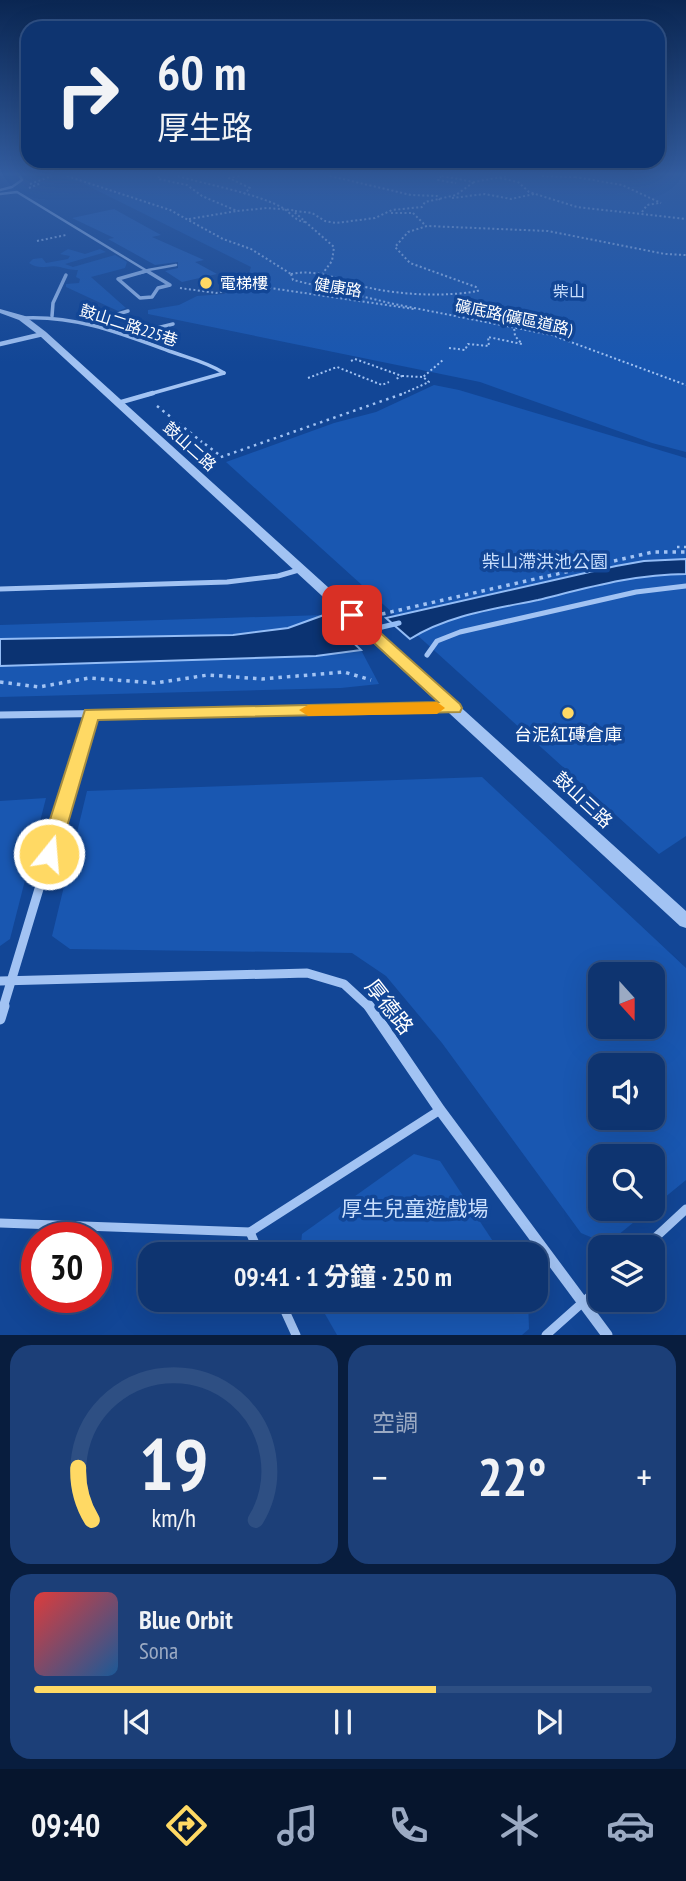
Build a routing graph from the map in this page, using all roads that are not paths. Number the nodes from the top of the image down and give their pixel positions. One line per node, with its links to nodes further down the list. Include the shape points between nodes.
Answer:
1 (91, 238): 3 (lane)
2 (176, 265): 3 (lane)
3 (149, 270): 3 (lane, via 172,286 159,287 154,296 144,299 118,280)
4 (66, 275): 7 (lane)
5 (0, 311): 8 (street, 鼓山二路)
6 (128, 311): 9 (lane)
7 (52, 316): 8 (lane, 鼓山二路225巷); 9 (lane, 鼓山二路225巷)
8 (22, 318): 11 (street, 鼓山二路)
9 (91, 322): 12 (lane, 鼓山二路225巷)
10 (173, 324): 12 (lane)
11 (44, 334): 13 (street); 14 (street, 鼓山二路)
12 (129, 335): 14 (lane, 鼓山二路225巷, via 224,373)
13 (0, 344)
14 (118, 403): 15 (street, 鼓山二路)
15 (302, 569): 17 (lane, via 227,582); 18 (street, 鼓山二路)
16 (686, 586): 20 (lane, via 636,592 460,632 437,641)
17 (0, 589)
18 (352, 615): 19 (street)
19 (385, 645): 21 (street)
20 (427, 655)
21 (454, 708): 23 (street); 24 (street, 鼓山三路)
22 (0, 715): 23 (street)
23 (91, 715): 25 (street)
24 (686, 920)
25 (5, 981): 26 (street); 27 (street, 厚德路, via 329,976 362,997)
26 (0, 1019)
27 (440, 1110): 30 (lane); 34 (street, 厚德路)
28 (686, 1209): 31 (lane)
29 (0, 1223): 30 (lane)
30 (250, 1233): 32 (lane)
31 (658, 1235)
32 (254, 1242)
33 (588, 1298): 34 (lane)
34 (583, 1303): 37 (lane); 38 (street, 厚德路)
35 (285, 1312): 36 (lane)
36 (296, 1335)
37 (546, 1335)
38 (607, 1335)

